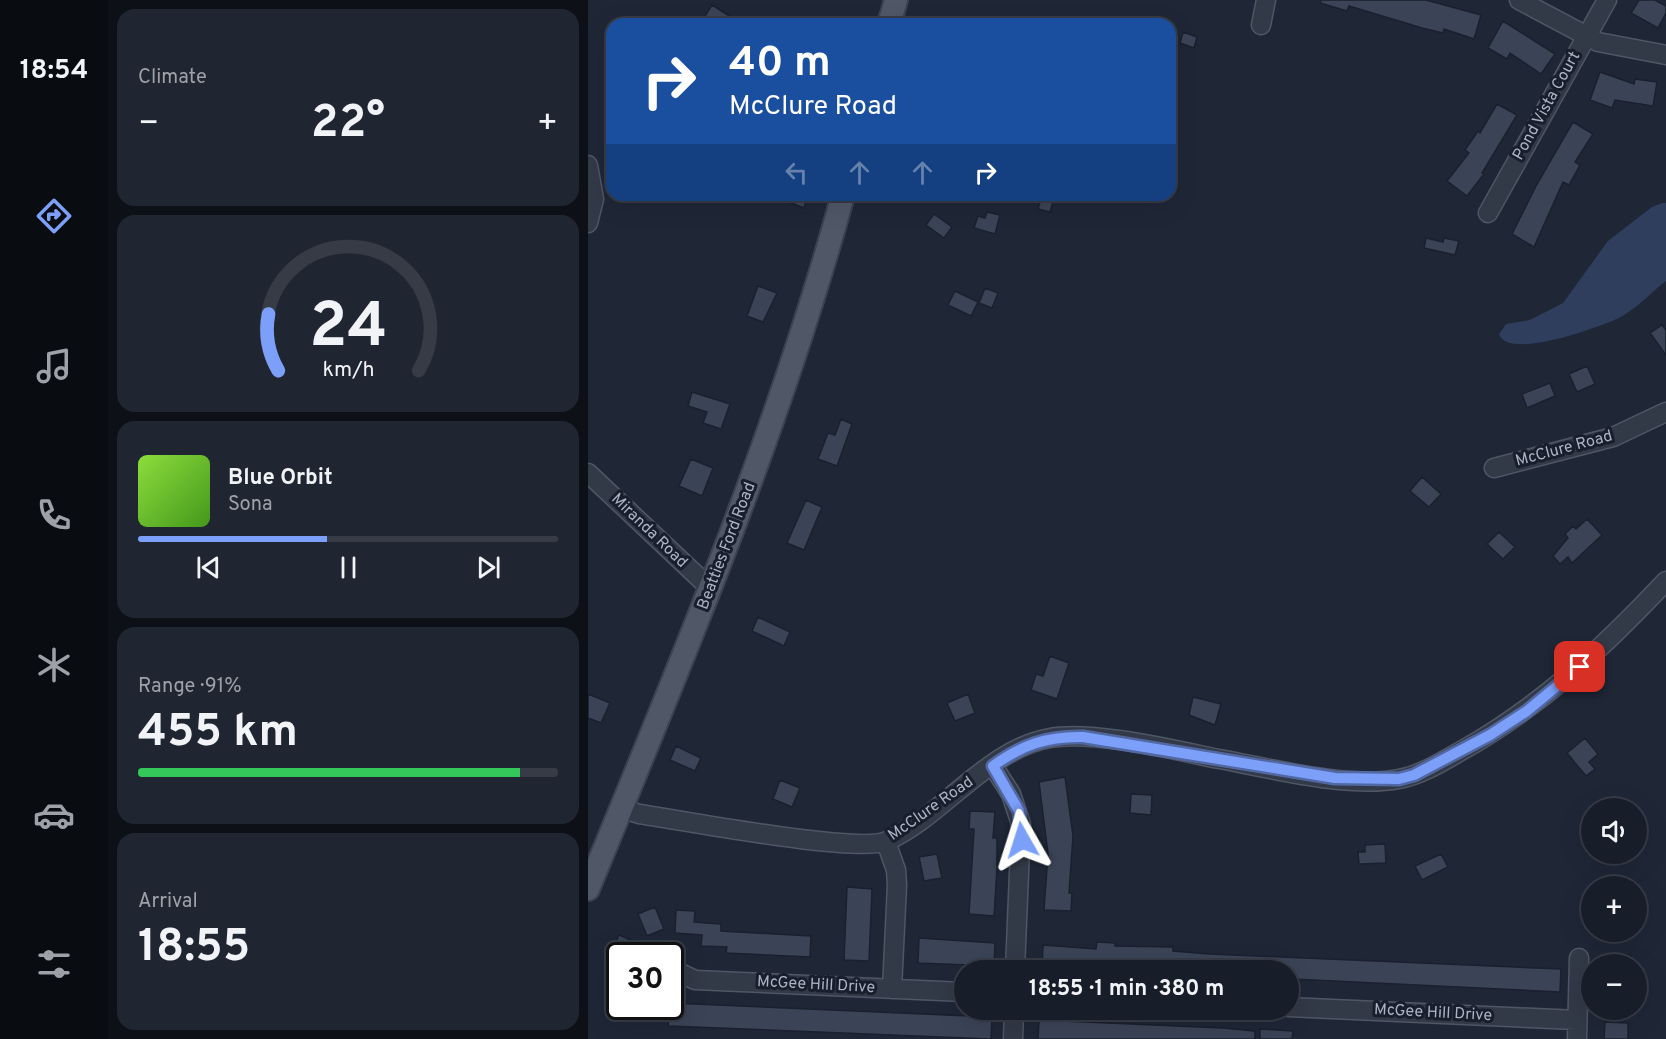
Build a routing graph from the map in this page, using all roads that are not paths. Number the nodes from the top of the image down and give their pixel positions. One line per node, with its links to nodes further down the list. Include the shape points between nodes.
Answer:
1 (896, 0): 5 (main road)
2 (1266, 0): 6 (street)
3 (1520, 0): 7 (street)
4 (1607, 0): 7 (street, Pond Vista Court)
5 (892, 18)
6 (1261, 25)
7 (1586, 37): 8 (street); 11 (street, Pond Vista Court)
8 (1666, 56)
9 (588, 165): 12 (street, via 594,199)
10 (841, 201): 17 (main road, Beatties Ford Road, via 796,353)
11 (1488, 213)
12 (588, 223)
13 (1666, 412): 14 (street, McClure Road, via 1612,437)
14 (1494, 468)
15 (588, 472): 17 (street, Miranda Road)
16 (1666, 581): 18 (street, McClure Road, via 1580,667 1527,711 1414,775 1399,779 1335,778 1062,736 1036,741)
17 (711, 589): 19 (main road, Beatties Ford Road)
18 (993, 766): 20 (street, McClure Road); 23 (street, via 1011,794 1021,824)
19 (621, 808): 20 (street, McClure Road, via 644,815 807,838 866,845); 21 (main road, Beatties Ford Road)
20 (886, 842): 25 (street, via 897,885)
21 (588, 889)
22 (1579, 958): 29 (street)
23 (1016, 960)
24 (684, 975): 25 (street, McGee Hill Drive, via 695,980)
25 (892, 989): 26 (street, McGee Hill Drive)
26 (954, 992)
27 (1299, 1007): 29 (street, McGee Hill Drive)
28 (1014, 1020): 30 (street)
29 (1577, 1020): 31 (street)
30 (1013, 1039)
31 (1577, 1039)

